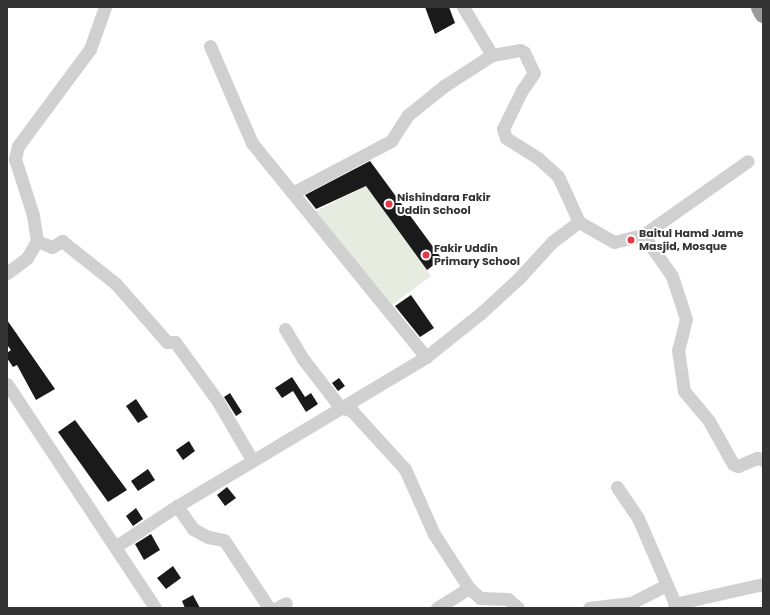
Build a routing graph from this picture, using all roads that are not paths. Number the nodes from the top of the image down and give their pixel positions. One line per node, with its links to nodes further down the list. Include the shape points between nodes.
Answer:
1 (105, 7): 11 (street, via 90,49 18,146 15,159 33,215)
2 (463, 7): 6 (street)
3 (760, 7): 4 (highway)
4 (763, 13)
5 (210, 46): 8 (street, via 252,143)
6 (492, 55): 8 (street, via 444,86 408,115 391,141); 9 (street, via 520,50 524,52 534,73 522,90 503,129 506,138 539,159 558,176)
7 (748, 161): 10 (street)
8 (294, 192): 14 (street)
9 (580, 222): 10 (street, via 614,242); 14 (street, via 552,242 519,278 481,313)
10 (643, 235): 18 (street, via 672,276 686,318 678,350 684,391 709,420 733,464 738,466 758,458)
11 (38, 241): 12 (street, via 27,258); 17 (street, via 52,247 62,241 116,284 167,342 175,342 217,400)
12 (7, 273)
13 (285, 330): 16 (street, via 303,359)
14 (426, 357): 16 (street)
15 (7, 384): 21 (street)
16 (340, 407): 17 (street); 24 (street, via 352,411 405,470 434,534)
17 (252, 460): 20 (street)
18 (763, 460)
19 (617, 487): 23 (street, via 638,518 658,561)
20 (177, 506): 21 (street); 27 (street, via 193,529 208,537 224,540)
21 (115, 547): 26 (street)
22 (763, 584): 25 (street)
23 (665, 586): 25 (street); 30 (street, via 631,603)
24 (469, 588): 28 (street); 29 (street, via 480,598 508,599)
25 (675, 606)
26 (155, 608)
27 (269, 608)
28 (437, 608)
29 (518, 608)
30 (589, 608)

